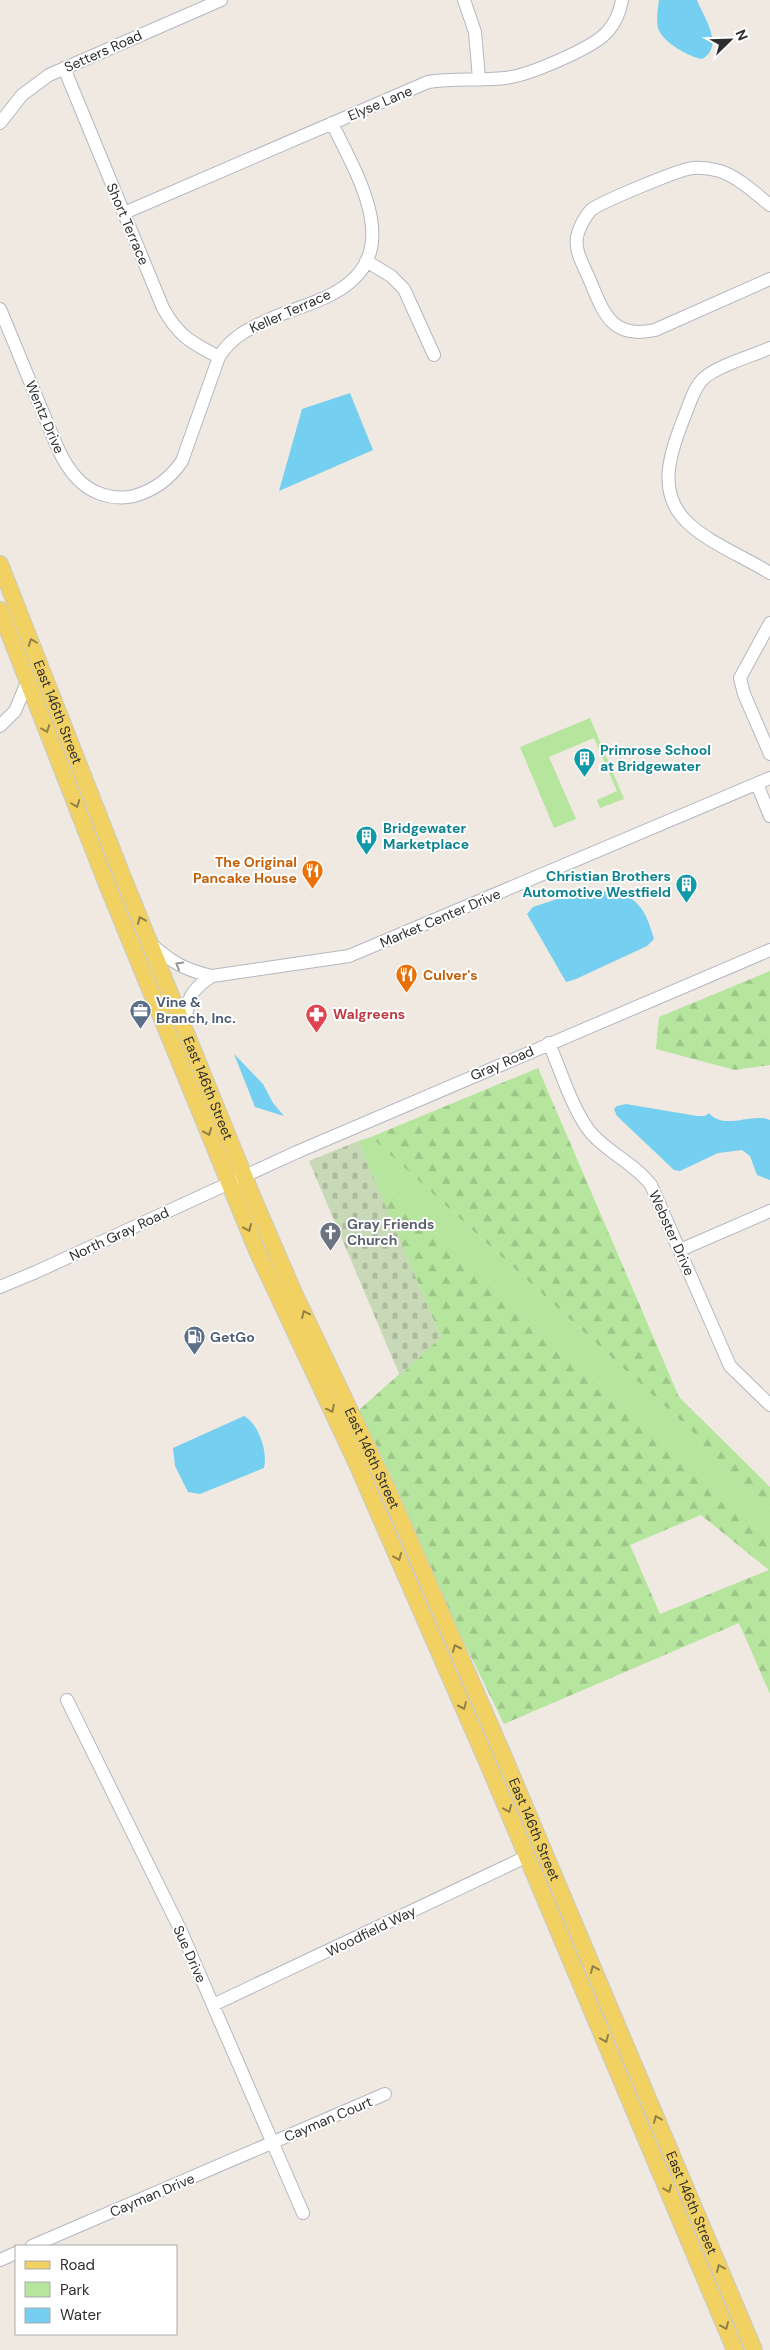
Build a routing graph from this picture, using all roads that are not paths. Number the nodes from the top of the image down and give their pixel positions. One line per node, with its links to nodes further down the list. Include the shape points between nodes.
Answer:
1 (221, 0): 4 (street, Setters Road)
2 (464, 0): 5 (street, via 475,32)
3 (622, 0): 5 (street, Elyse Lane, via 608,31 591,45 526,73)
4 (64, 68): 7 (street, Setters Road, via 35,83); 9 (street, Short Terrace)
5 (479, 79): 6 (street, Elyse Lane, via 451,78 428,82)
6 (332, 123): 9 (street, Elyse Lane); 10 (street, Keller Terrace, via 372,218 373,239)
7 (0, 124)
8 (770, 205): 11 (street, via 720,171 694,168 676,172 591,210 578,233 577,245 605,316 616,326 640,333 655,330)
9 (124, 213): 15 (street, Short Terrace, via 170,322 192,343)
10 (366, 262): 14 (street, via 391,276 404,289); 15 (street, Keller Terrace, via 356,278 342,288 239,335 224,348)
11 (770, 280)
12 (0, 309): 16 (street, Wentz Drive, via 66,465 85,486)
13 (770, 348): 18 (street, via 704,378 692,396 671,451 668,478 677,510 696,530)
14 (434, 355)
15 (219, 358): 16 (street, Keller Terrace, via 188,446 174,472 151,490)
16 (120, 497)
17 (0, 564): 29 (main road, East 146th Street, one-way to 17)
18 (770, 573)
19 (0, 610): 21 (main road, East 146th Street)
20 (770, 622): 25 (street, via 740,678)
21 (28, 680): 22 (main road, East 146th Street); 23 (street)
22 (38, 708): 23 (street); 34 (main road, East 146th Street, one-way to 34)
23 (15, 711): 24 (street)
24 (0, 726)
25 (770, 754)
26 (770, 778): 27 (street, Market Center Drive)
27 (756, 784): 28 (street); 31 (street, Market Center Drive, via 349,956)
28 (770, 816)
29 (151, 944): 31 (street, Market Center Drive, one-way to 29, via 179,966); 32 (main road, East 146th Street)
30 (770, 950): 33 (street, Gray Road)
31 (212, 976): 32 (street, Market Center Drive, via 190,994)
32 (185, 1026): 34 (main road, East 146th Street)
33 (549, 1043): 34 (street, Gray Road); 36 (street, Webster Drive, via 587,1127 651,1185)
34 (237, 1180): 37 (street, North Gray Road); 40 (main road, East 146th Street, one-way to 40, via 284,1312 368,1488); 49 (main road, East 146th Street, one-way to 34, via 387,1488)
35 (770, 1211): 36 (street)
36 (680, 1250): 38 (street, Webster Drive, via 730,1366)
37 (0, 1287)
38 (770, 1405)
39 (67, 1700): 41 (street, Sue Drive, via 180,1930)
40 (528, 1856): 41 (street, Woodfield Way); 48 (main road, East 146th Street, one-way to 48)
41 (213, 2006): 43 (street, Sue Drive)
42 (385, 2094): 43 (street, Cayman Court)
43 (272, 2143): 44 (street, Sue Drive); 45 (street, Cayman Drive)
44 (303, 2213)
45 (34, 2245)
46 (15, 2253): 47 (street)
47 (0, 2260)
48 (735, 2350)
49 (754, 2350)

